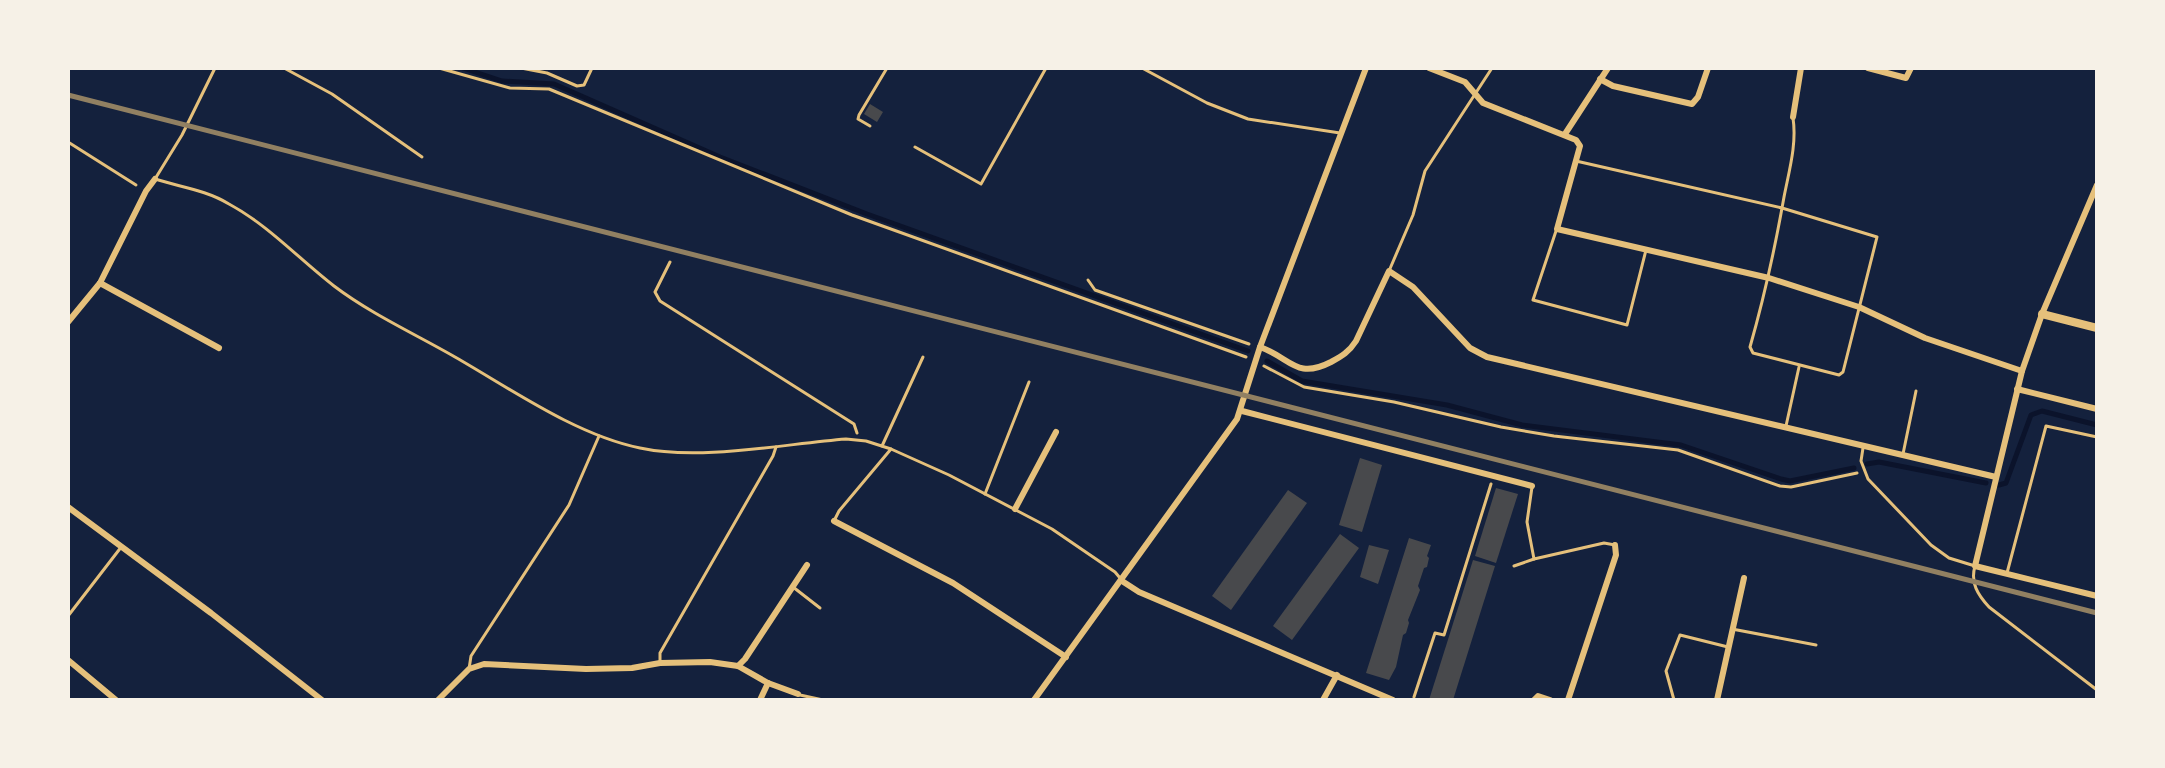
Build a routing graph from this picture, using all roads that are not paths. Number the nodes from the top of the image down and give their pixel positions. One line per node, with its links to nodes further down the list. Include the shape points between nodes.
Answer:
1 (215, 68): 17 (lane)
2 (1142, 68): 14 (lane, via 1248,119)
3 (1366, 68): 14 (street)
4 (1429, 68): 12 (street, via 1465,82)
5 (1492, 68): 12 (lane)
6 (1608, 68): 11 (street)
7 (1708, 68): 11 (street, via 1692,104)
8 (1801, 68): 13 (street)
9 (1868, 68): 10 (street, via 1906,78)
10 (1911, 68)
11 (1600, 79): 15 (street)
12 (1476, 93): 15 (street, via 1483,103); 22 (lane, via 1425,171)
13 (1793, 117): 19 (lane, via 1794,143)
14 (1340, 133): 29 (street)
15 (1565, 134): 16 (street, via 1580,146)
16 (1576, 161): 19 (lane); 20 (street)
17 (155, 179): 24 (street); 41 (lane, via 231,204 353,300)
18 (2097, 185): 26 (street)
19 (1782, 208): 23 (lane); 25 (lane, via 1877,237)
20 (1557, 229): 21 (street); 21 (lane, via 1533,300 1627,325)
21 (1646, 250): 23 (street)
22 (1389, 271): 29 (street, via 1356,341 1342,356 1301,370); 39 (street, via 1413,287 1470,348 1487,357)
23 (1769, 278): 25 (street); 32 (lane, via 1750,347 1753,353)
24 (100, 283): 27 (street); 30 (street)
25 (1859, 307): 32 (lane, via 1843,372); 33 (street, via 1925,338)
26 (2042, 314): 28 (street); 33 (street)
27 (68, 322)
28 (2097, 328)
29 (1260, 347): 38 (street)
30 (219, 348)
31 (923, 357): 43 (lane)
32 (1800, 366): 39 (lane)
33 (2022, 371): 35 (street)
34 (1029, 382): 50 (lane)
35 (2017, 389): 37 (street); 48 (street)
36 (1916, 391): 47 (lane)
37 (2097, 409)
38 (1242, 411): 49 (street); 62 (street)
39 (1786, 426): 45 (street)
40 (1056, 432): 52 (street)
41 (599, 435): 44 (lane, via 677,454); 74 (lane, via 569,505 471,656)
42 (2097, 437): 60 (lane, via 2046,426)
43 (882, 446): 44 (lane, via 858,440); 46 (lane)
44 (776, 447): 72 (lane, via 660,653)
45 (1863, 448): 47 (street); 59 (lane, via 1863,472 1931,545)
46 (891, 449): 50 (lane); 53 (lane)
47 (1903, 456): 48 (street)
48 (1996, 477): 59 (street)
49 (1532, 486): 56 (lane, via 1527,522)
50 (985, 494): 52 (lane)
51 (68, 507): 55 (street)
52 (1015, 509): 62 (lane, via 1052,529)
53 (834, 521): 70 (street, via 953,583)
54 (1615, 545): 56 (lane); 89 (street)
55 (122, 546): 66 (lane); 80 (street)
56 (1534, 559): 58 (lane)
57 (807, 565): 63 (street)
58 (1514, 566)
59 (1975, 566): 60 (street); 77 (lane, via 1976,592 1989,607)
60 (2007, 573): 64 (street)
61 (1744, 578): 67 (street)
62 (1122, 581): 70 (street); 75 (street)
63 (793, 587): 65 (lane); 73 (street)
64 (2097, 596)
65 (820, 608)
66 (68, 616)
67 (1732, 629): 68 (lane); 69 (street)
68 (1816, 645)
69 (1728, 647): 90 (lane, via 1680,635 1666,671); 91 (street)
70 (1066, 657): 84 (street)
71 (68, 660): 79 (street)
72 (660, 663): 73 (street); 74 (street, via 586,669 484,664)
73 (738, 666): 76 (street)
74 (469, 669): 81 (street)
75 (1337, 675): 85 (street); 86 (street)
76 (768, 683): 78 (street); 82 (street)
77 (2097, 690)
78 (798, 694): 83 (lane)
79 (116, 700)
80 (322, 700)
81 (438, 700)
82 (760, 700)
83 (823, 700)
84 (1034, 700)
85 (1323, 700)
86 (1393, 700)
87 (1534, 700): 88 (street)
88 (1550, 700)
89 (1568, 700)
90 (1674, 700)
91 (1717, 700)

